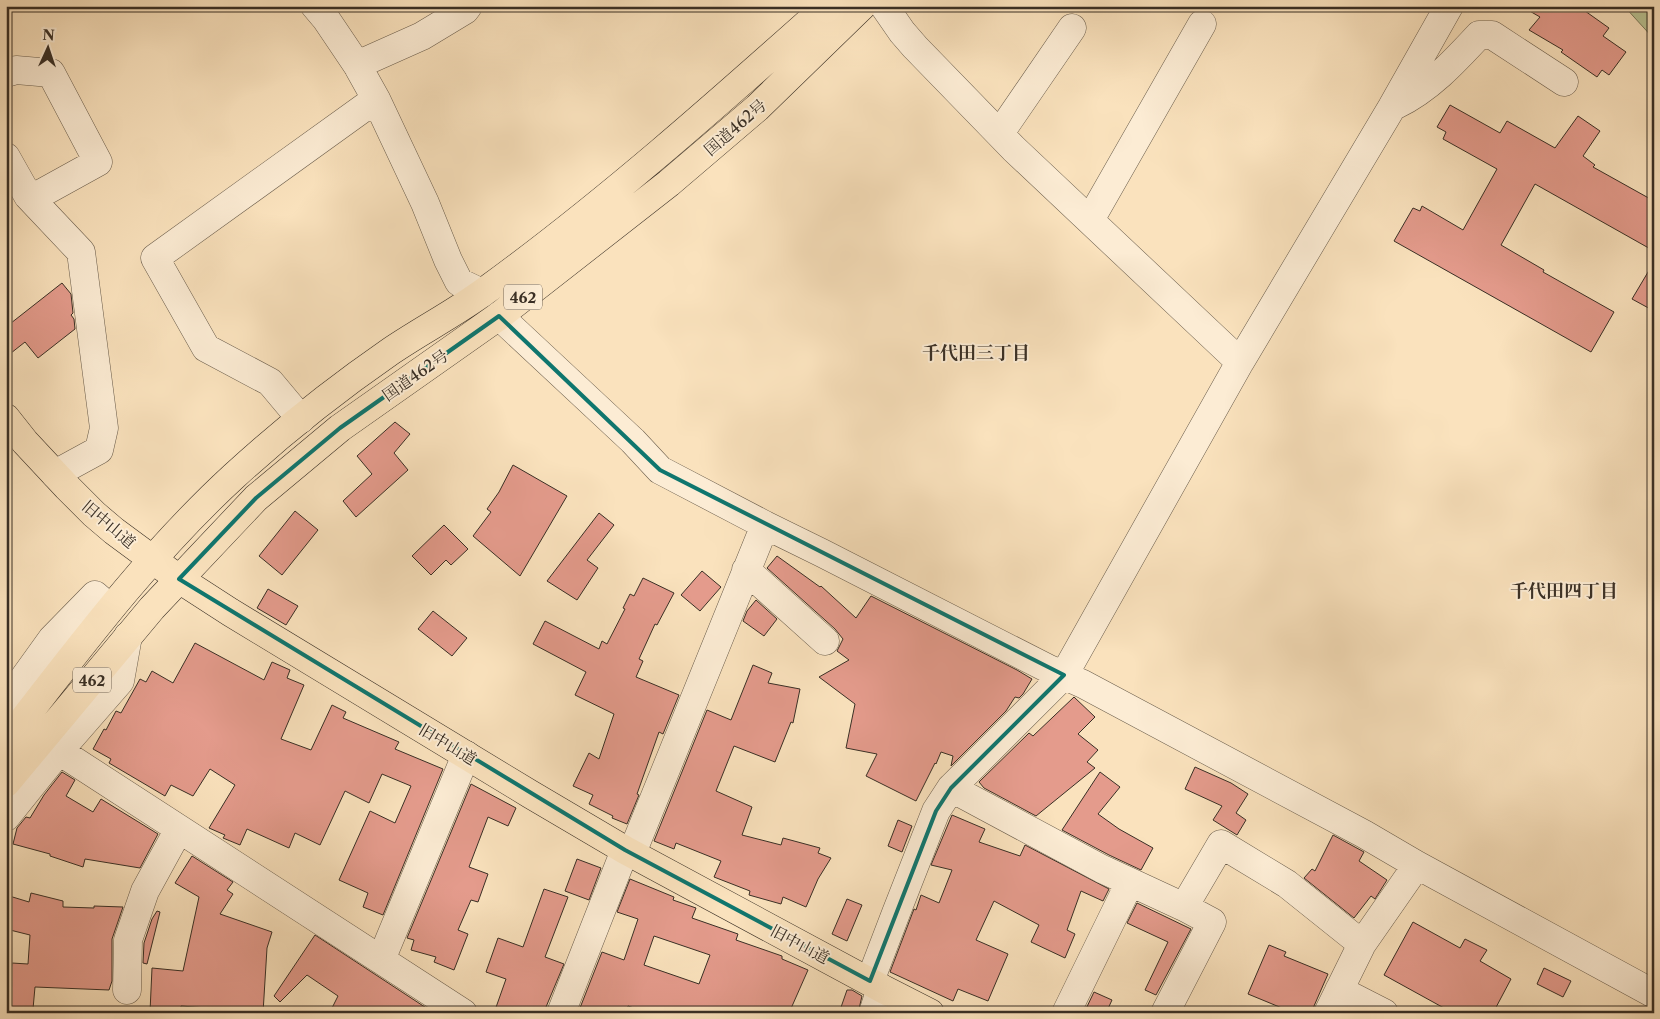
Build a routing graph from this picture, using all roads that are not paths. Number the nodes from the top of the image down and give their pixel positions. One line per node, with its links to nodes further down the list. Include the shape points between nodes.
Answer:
1 (315, 6): 9 (street)
2 (468, 6): 9 (street, via 422,36)
3 (827, 6): 18 (main road, 国道462号 / 462, via 578,221)
4 (862, 6): 19 (main road, 国道462号 / 462, via 758,108 662,189)
5 (884, 6): 14 (street, via 909,40)
6 (1448, 6): 13 (street)
7 (1202, 24): 17 (street)
8 (1072, 28): 14 (street)
9 (357, 65): 12 (street)
10 (6, 73): 16 (street, via 16,70 51,73 98,162)
11 (1564, 82): 13 (street, via 1492,35 1479,35 1452,64 1414,96)
12 (376, 99): 18 (street, via 426,203 453,272 459,282); 22 (street, via 156,258 206,348 270,382)
13 (1392, 107): 20 (street)
14 (1000, 133): 17 (street)
15 (6, 157): 16 (street)
16 (31, 199): 23 (street, via 81,252 104,428 99,450)
17 (1090, 220): 20 (street)
18 (482, 293): 22 (main road, 国道462号 / 462, via 391,351)
19 (499, 316): 24 (street, via 660,470); 27 (main road, 国道462号 / 462, via 340,428 256,498)
20 (1240, 362): 31 (street)
21 (6, 418): 23 (main road, 旧中山道)
22 (300, 419): 25 (main road, 国道462号 / 462, via 234,476)
23 (55, 474): 25 (main road, 旧中山道, via 94,514)
24 (764, 525): 26 (street); 31 (street)
25 (152, 560): 27 (main road, 旧中山道); 28 (main road, 国道462号 / 462)
26 (746, 570): 30 (street); 40 (street)
27 (178, 579): 29 (main road, 国道462号 / 462); 35 (main road, 旧中山道)
28 (110, 608): 32 (street, via 95,595 52,639); 33 (main road, 国道462号 / 462)
29 (128, 636): 34 (street, via 120,681); 36 (main road, 国道462号 / 462)
30 (825, 641)
31 (1064, 675): 37 (street); 41 (street)
32 (6, 703)
33 (6, 742)
34 (59, 751): 38 (street); 39 (street)
35 (466, 755): 40 (main road, 旧中山道); 45 (street)
36 (6, 783)
37 (951, 788): 42 (street); 47 (street, via 936,811 896,913)
38 (6, 817)
39 (179, 829): 45 (street); 46 (street, via 145,892 128,940)
40 (628, 851): 47 (main road, 旧中山道); 51 (street)
41 (1417, 865): 44 (street); 48 (street)
42 (1130, 882): 43 (street); 53 (street)
43 (1184, 907): 44 (street, via 1220,844 1287,884); 54 (street, via 1212,922)
44 (1362, 944): 49 (street)
45 (380, 960): 50 (street)
46 (127, 990)
47 (875, 994): 52 (main road, 旧中山道)
48 (1654, 994)
49 (1334, 1001): 55 (street)
50 (463, 1013)
51 (562, 1013)
52 (930, 1013)
53 (1066, 1013)
54 (1165, 1013)
55 (1384, 1013)

